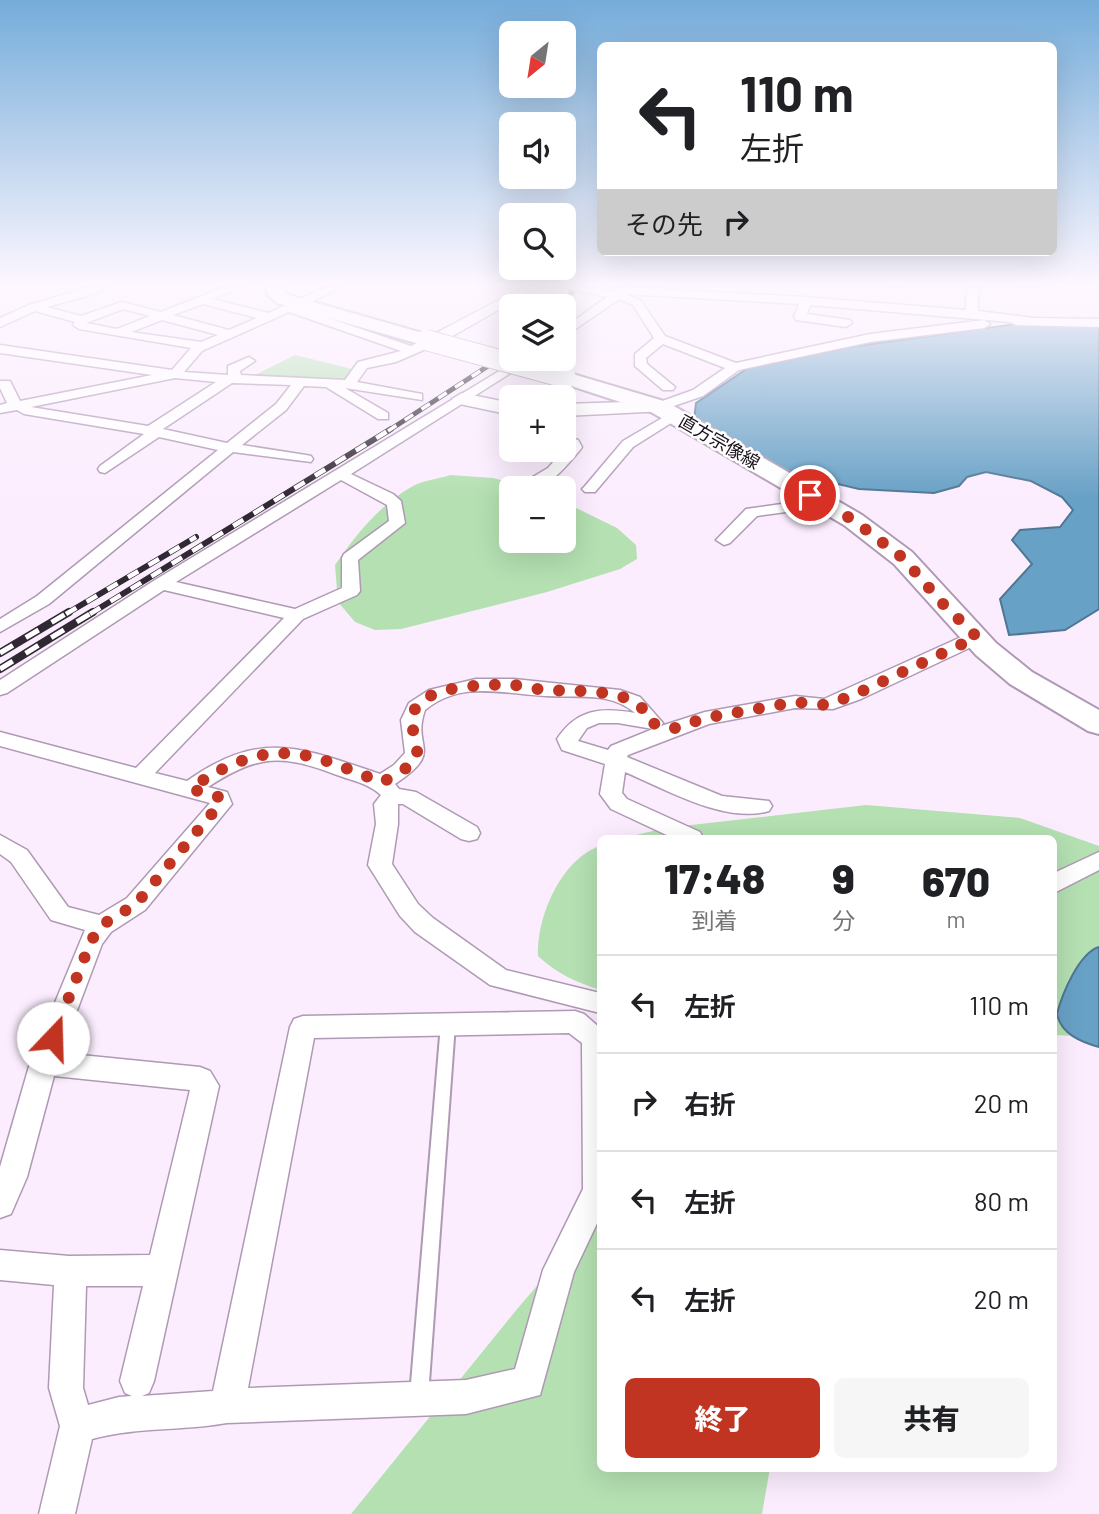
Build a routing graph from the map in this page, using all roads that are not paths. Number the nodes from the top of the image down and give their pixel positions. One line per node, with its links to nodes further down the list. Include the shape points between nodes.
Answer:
1 (54, 357): 11 (street)
2 (189, 357): 11 (street)
3 (396, 357): 16 (street, via 363,365)
4 (470, 357): 19 (main road, 直方宗像線, bridge)
5 (639, 357): 19 (street)
6 (709, 357): 9 (street)
7 (769, 357): 9 (street)
8 (249, 361): 12 (street, via 233,369)
9 (734, 366): 19 (street, via 698,393)
10 (507, 371): 18 (street)
11 (175, 374): 12 (street); 20 (street)
12 (232, 379): 13 (street); 24 (street)
13 (300, 382): 14 (street); 25 (street, via 281,407)
14 (326, 383): 16 (street); 23 (street)
15 (5, 384): 20 (street)
16 (349, 384): 17 (street)
17 (417, 397)
18 (462, 398): 21 (street); 29 (street)
19 (667, 403): 22 (street); 31 (street); 32 (main road, 直方宗像線)
20 (8, 407): 24 (street)
21 (499, 407)
22 (576, 409)
23 (383, 416)
24 (154, 431): 25 (street); 28 (street)
25 (230, 447): 26 (street); 36 (street, via 43,600)
26 (306, 459)
27 (561, 462): 30 (street)
28 (105, 469)
29 (340, 474): 34 (street); 35 (street, via 387,497 395,504 397,523 350,558 351,591)
30 (545, 476)
31 (590, 489)
32 (824, 503): 33 (street, via 752,512); 37 (main road, 直方宗像線, via 903,558)
33 (724, 540)
34 (162, 584): 35 (street); 38 (street)
35 (297, 615): 44 (street)
36 (0, 628)
37 (977, 637): 40 (main road, 直方宗像線, via 1021,678); 41 (street, via 826,705 795,702 705,718)
38 (0, 689)
39 (649, 722): 41 (street); 43 (street, via 624,716 581,722 567,739 569,745); 46 (street, via 639,706 603,691 513,685 435,694 416,707 411,729 417,751 414,760)
40 (1099, 724)
41 (672, 729): 43 (street, via 618,751)
42 (0, 739): 44 (street)
43 (616, 762): 47 (street, via 719,803); 49 (street, via 611,794 619,804)
44 (141, 775): 45 (street)
45 (191, 789): 46 (street, via 234,764 295,754 328,762); 53 (street, via 219,797 220,804 136,904)
46 (388, 789): 48 (street); 54 (street, via 380,865 409,910 499,978)
47 (761, 806)
48 (469, 833)
49 (686, 835)
50 (0, 843): 53 (street, via 19,856 60,914)
51 (1099, 860): 52 (street)
52 (1057, 883)
53 (102, 925): 56 (street, via 91,941)
54 (597, 1002)
55 (448, 1024): 57 (street, via 575,1022 594,1039); 64 (lane); 65 (street, via 303,1027)
56 (44, 1063): 59 (street); 61 (street, via 200,1079 205,1086)
57 (597, 1152)
58 (597, 1192): 64 (street, via 559,1270 528,1382 466,1397)
59 (0, 1204)
60 (0, 1265): 62 (street)
61 (163, 1270): 62 (street); 63 (street)
62 (69, 1271): 66 (street, via 66,1388)
63 (137, 1381)
64 (419, 1399): 65 (street)
65 (228, 1406): 66 (street, via 119,1414)
66 (77, 1426): 67 (street)
67 (57, 1514)

